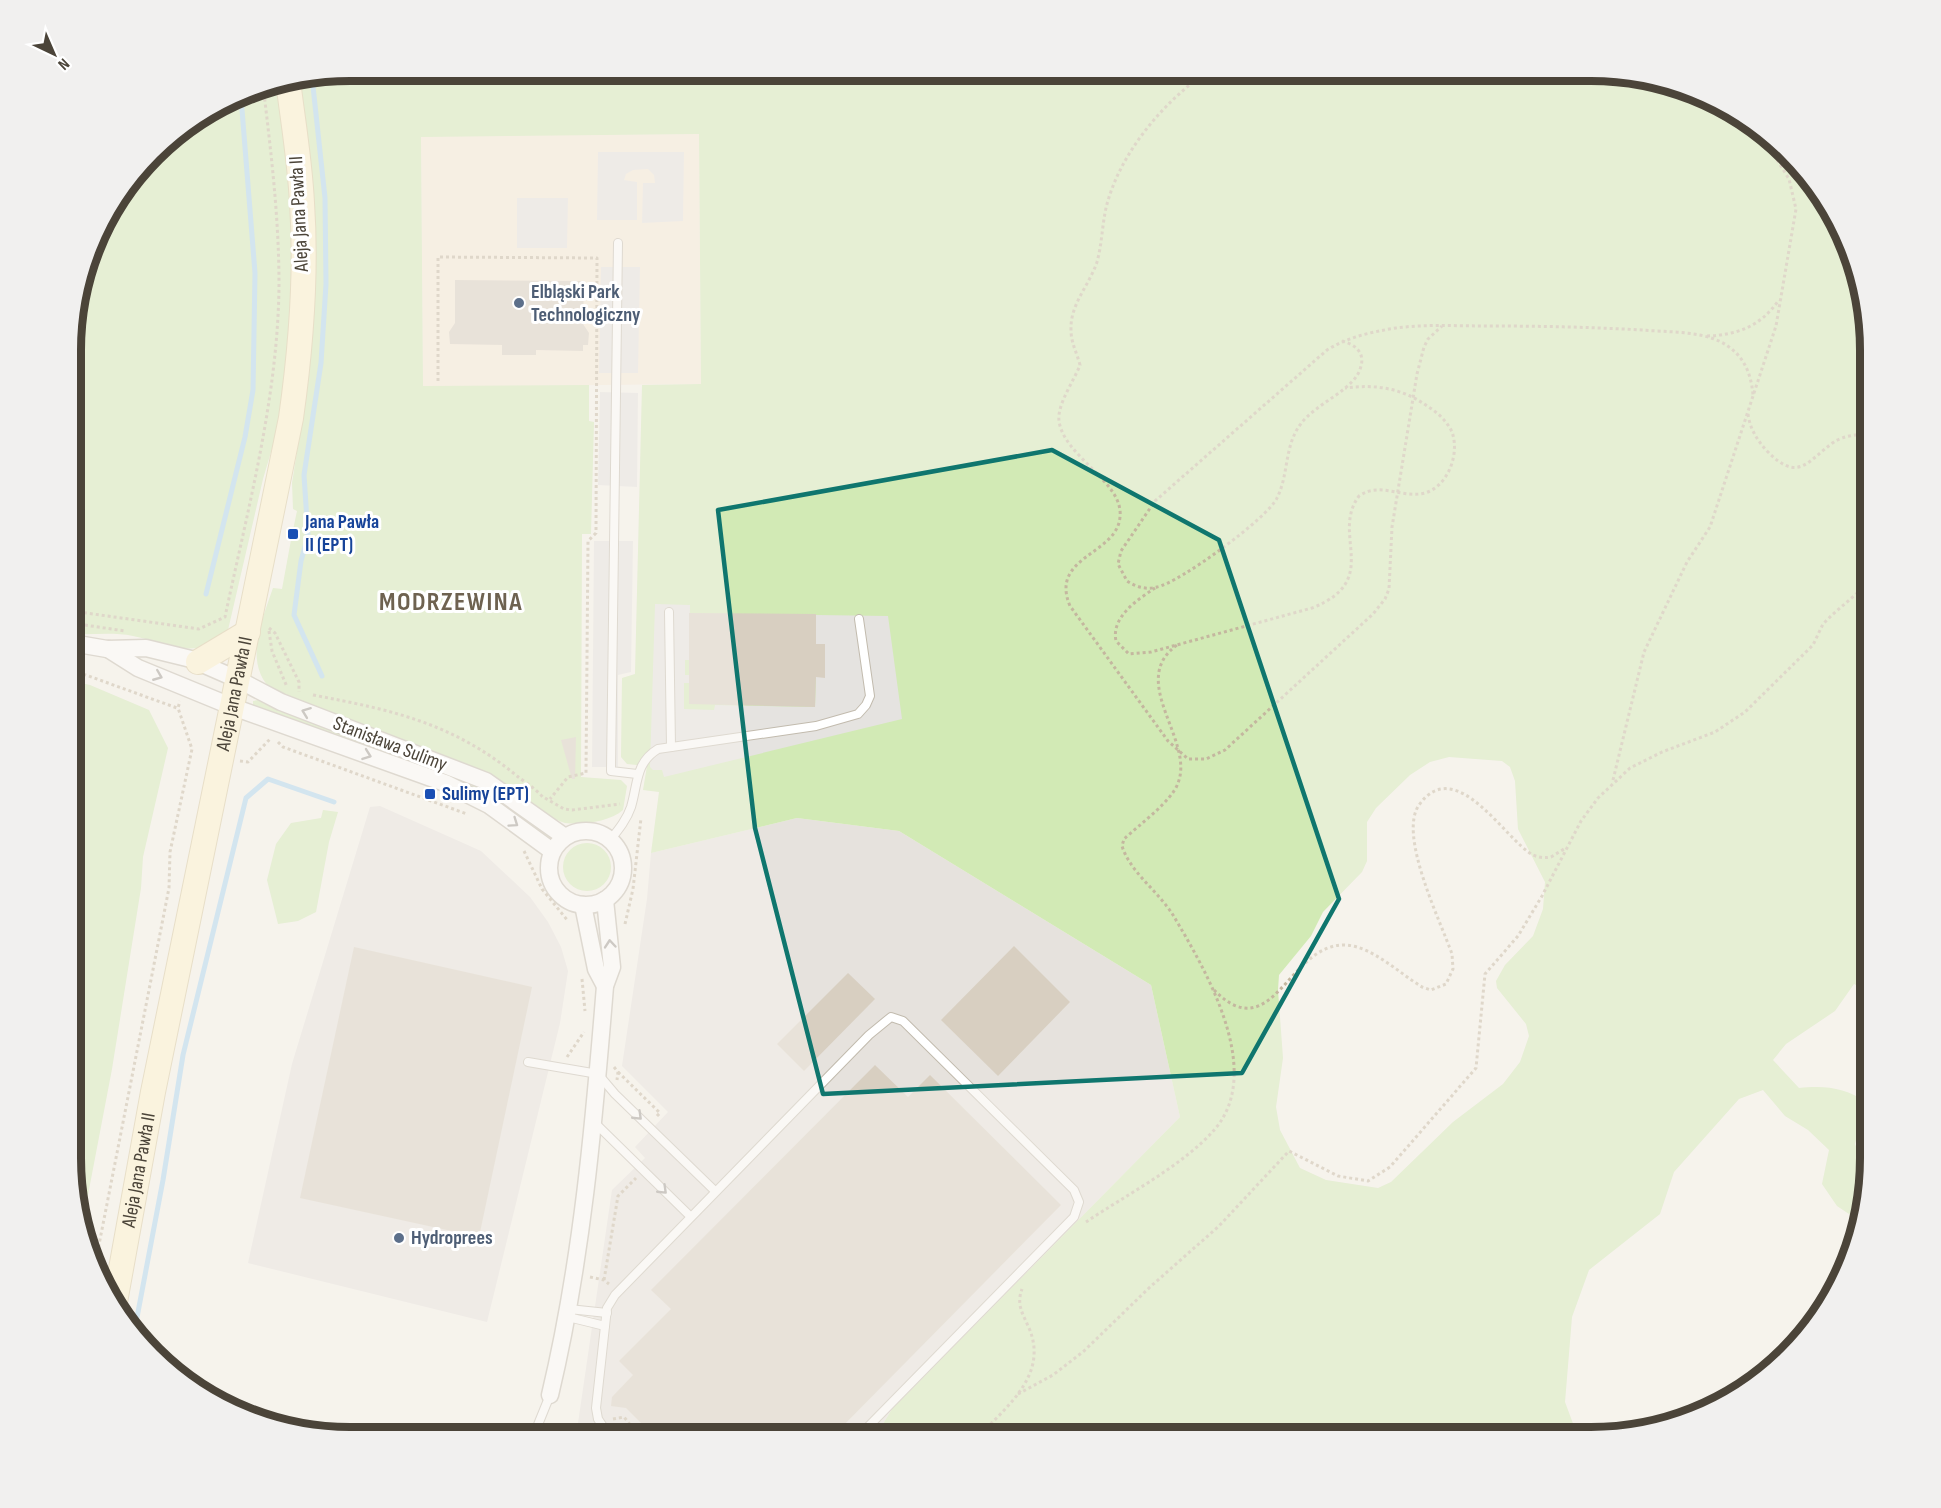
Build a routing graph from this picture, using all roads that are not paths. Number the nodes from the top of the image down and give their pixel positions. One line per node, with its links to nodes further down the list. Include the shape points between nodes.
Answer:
1 (289, 88): 5 (street, Aleja Jana Pawła II, via 302,204 301,328)
2 (618, 243): 12 (lane, via 611,771)
3 (669, 612): 11 (lane)
4 (859, 619): 11 (lane, via 870,696 858,714 816,726)
5 (259, 630): 8 (street); 9 (street, Aleja Jana Pawła II)
6 (81, 644): 7 (street, Stanisława Sulimy)
7 (107, 648): 8 (street, Stanisława Sulimy, via 146,648); 10 (street, Stanisława Sulimy, one-way to 10, via 138,668)
8 (198, 662): 9 (street, Stanisława Sulimy)
9 (239, 680): 10 (street, Aleja Jana Pawła II); 13 (street, Stanisława Sulimy, one-way to 9, via 486,781 281,702)
10 (233, 707): 15 (street, Stanisława Sulimy, one-way to 15, via 446,783 489,805); 24 (street, Aleja Jana Pawła II, via 153,1092)
11 (671, 747): 12 (lane, via 647,756)
12 (637, 774): 14 (lane, via 631,807)
13 (565, 837): 14 (street, via 589,830); 15 (street)
14 (611, 840): 16 (street, via 624,864 622,878)
15 (552, 851): 17 (street, via 549,869 554,886 561,896)
16 (605, 900): 17 (street); 18 (street, one-way to 16, via 612,967)
17 (583, 905): 18 (street, via 596,969)
18 (605, 986): 20 (street)
19 (528, 1062): 20 (lane)
20 (598, 1074): 21 (street); 22 (lane, one-way to 22)
21 (592, 1119): 23 (lane, one-way to 23); 25 (street)
22 (715, 1191): 23 (lane); 31 (lane, via 891,1017 903,1021 1077,1194 1079,1202 1074,1217)
23 (690, 1216): 26 (lane, via 617,1293)
24 (117, 1292)
25 (569, 1313): 26 (lane); 27 (lane); 28 (street)
26 (607, 1313): 27 (lane)
27 (605, 1326): 30 (lane, via 596,1408)
28 (550, 1395): 29 (lane)
29 (537, 1427)
30 (603, 1427)
31 (868, 1427)

